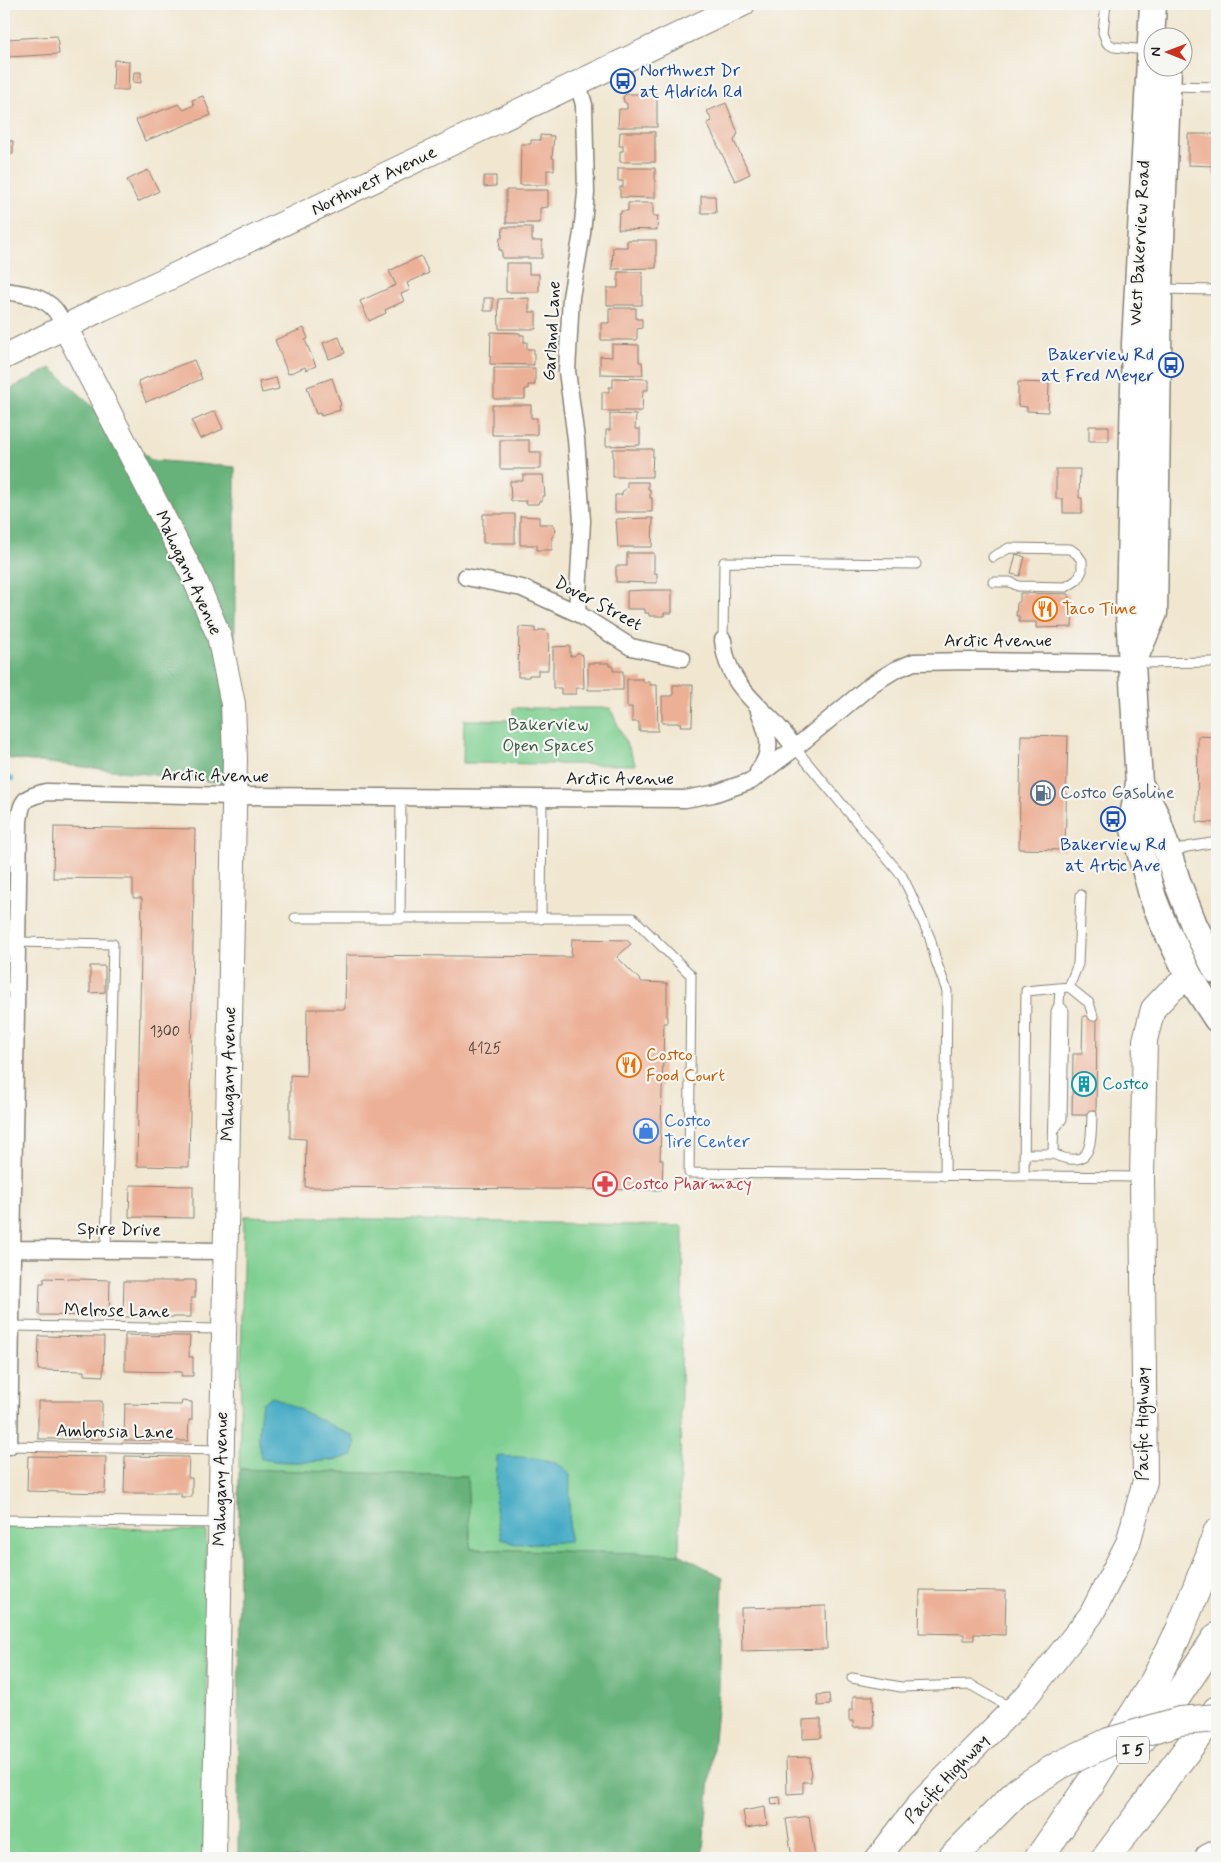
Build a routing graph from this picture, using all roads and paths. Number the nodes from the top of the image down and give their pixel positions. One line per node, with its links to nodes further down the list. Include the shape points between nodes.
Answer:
1 (743, 4): 11 (street, Northwest Avenue)
2 (1106, 4): 7 (lane, via 1103,32 1107,43)
3 (1153, 4): 5 (main road, West Bakerview Road)
4 (1171, 4): 6 (main road, West Bakerview Road)
5 (1158, 28)
6 (1168, 28)
7 (1144, 55)
8 (1194, 75): 12 (lane)
9 (1161, 78): 13 (main road, West Bakerview Road)
10 (1164, 78): 14 (main road, West Bakerview Road)
11 (578, 83): 17 (street, Northwest Avenue); 23 (street, Garland Lane, via 584,105 586,193 571,297 566,371 576,439 582,521)
12 (1217, 87)
13 (1143, 180): 14 (main road, via 1152,222 1151,277); 27 (main road, West Bakerview Road, via 1135,344 1129,603)
14 (1160, 289): 15 (lane); 27 (main road, West Bakerview Road, via 1154,613)
15 (1217, 290)
16 (4, 291): 17 (street, via 41,300 54,309)
17 (65, 328): 18 (street, Northwest Avenue); 32 (street, Mahogany Avenue, via 193,575 219,636 233,704)
18 (4, 357)
19 (993, 557): 22 (lane, via 1009,548 1070,549 1082,561 1082,571 1077,580 1066,587)
20 (916, 564): 24 (lane, via 724,562)
21 (466, 577): 23 (street, Dover Street, via 522,588)
22 (993, 582)
23 (577, 613): 25 (street, Dover Street, via 631,647)
24 (723, 640): 28 (street, via 724,656 731,673)
25 (682, 658)
26 (1217, 662): 27 (lane, Arctic Avenue)
27 (1132, 663): 29 (street, Arctic Avenue, via 914,662 872,684); 31 (main road, West Bakerview Road)
28 (757, 707): 29 (street); 30 (street, via 769,743 767,761)
29 (795, 748): 30 (street, Arctic Avenue); 54 (lane, via 902,876 930,938 947,991)
30 (751, 781): 34 (street, Arctic Avenue, via 713,794 685,799)
31 (1139, 783): 36 (main road, West Bakerview Road, via 1156,816); 44 (main road, West Bakerview Road, via 1132,822 1156,906)
32 (234, 796): 33 (street, Arctic Avenue); 37 (street, Arctic Avenue, via 46,792 30,797 22,804); 59 (street, Mahogany Avenue)
33 (401, 797): 34 (street, Arctic Avenue); 40 (lane)
34 (542, 799): 41 (lane)
35 (1217, 842): 36 (lane)
36 (1167, 854): 43 (main road, West Bakerview Road, via 1194,925)
37 (11, 860): 42 (street)
38 (1081, 895): 45 (lane, via 1078,964)
39 (295, 918): 40 (lane)
40 (400, 919): 41 (lane)
41 (541, 919): 54 (lane, via 633,918 691,975 689,1173)
42 (17, 942): 46 (street); 58 (lane, via 113,944)
43 (1217, 971)
44 (1190, 976): 48 (main road, West Bakerview Road); 56 (street, Pacific Highway, via 1153,1009 1145,1040)
45 (1065, 987): 47 (lane, via 1089,1003); 51 (lane, via 1026,991); 52 (lane, via 1056,1011)
46 (10, 988): 49 (street)
47 (1093, 1016)
48 (1217, 1019)
49 (9, 1082): 53 (street)
50 (1092, 1115): 52 (lane, via 1091,1143 1087,1153 1071,1160)
51 (1024, 1154): 52 (lane); 55 (lane)
52 (1053, 1154)
53 (9, 1157): 57 (street)
54 (945, 1176): 55 (lane)
55 (1024, 1176): 56 (lane)
56 (1142, 1177): 69 (street, Pacific Highway, via 1145,1482 1128,1544 1091,1614)
57 (12, 1249): 58 (street, Spire Drive); 60 (street)
58 (106, 1250): 59 (street, Spire Drive)
59 (226, 1251): 61 (street, Mahogany Avenue)
60 (11, 1326): 61 (lane, Melrose Lane); 62 (street)
61 (224, 1329): 63 (street, Mahogany Avenue)
62 (9, 1446): 63 (lane, Ambrosia Lane)
63 (221, 1450): 65 (street, Mahogany Avenue)
64 (4, 1520): 65 (lane)
65 (220, 1523): 73 (street, Mahogany Avenue)
66 (1217, 1533): 76 (highway, via 1178,1632 1154,1682)
67 (1217, 1637): 77 (highway, I 5, via 1175,1699)
68 (852, 1678): 69 (lane, via 901,1687 972,1685)
69 (1013, 1709): 74 (street, Pacific Highway, via 920,1803)
70 (1217, 1710): 78 (highway, I 5)
71 (1217, 1718): 75 (highway, bridge, via 1180,1722 1109,1742 1060,1765 1018,1791)
72 (1217, 1854): 79 (highway)
73 (214, 1858)
74 (878, 1858)
75 (952, 1858)
76 (1039, 1858)
77 (1043, 1858)
78 (1106, 1858)
79 (1209, 1858)

